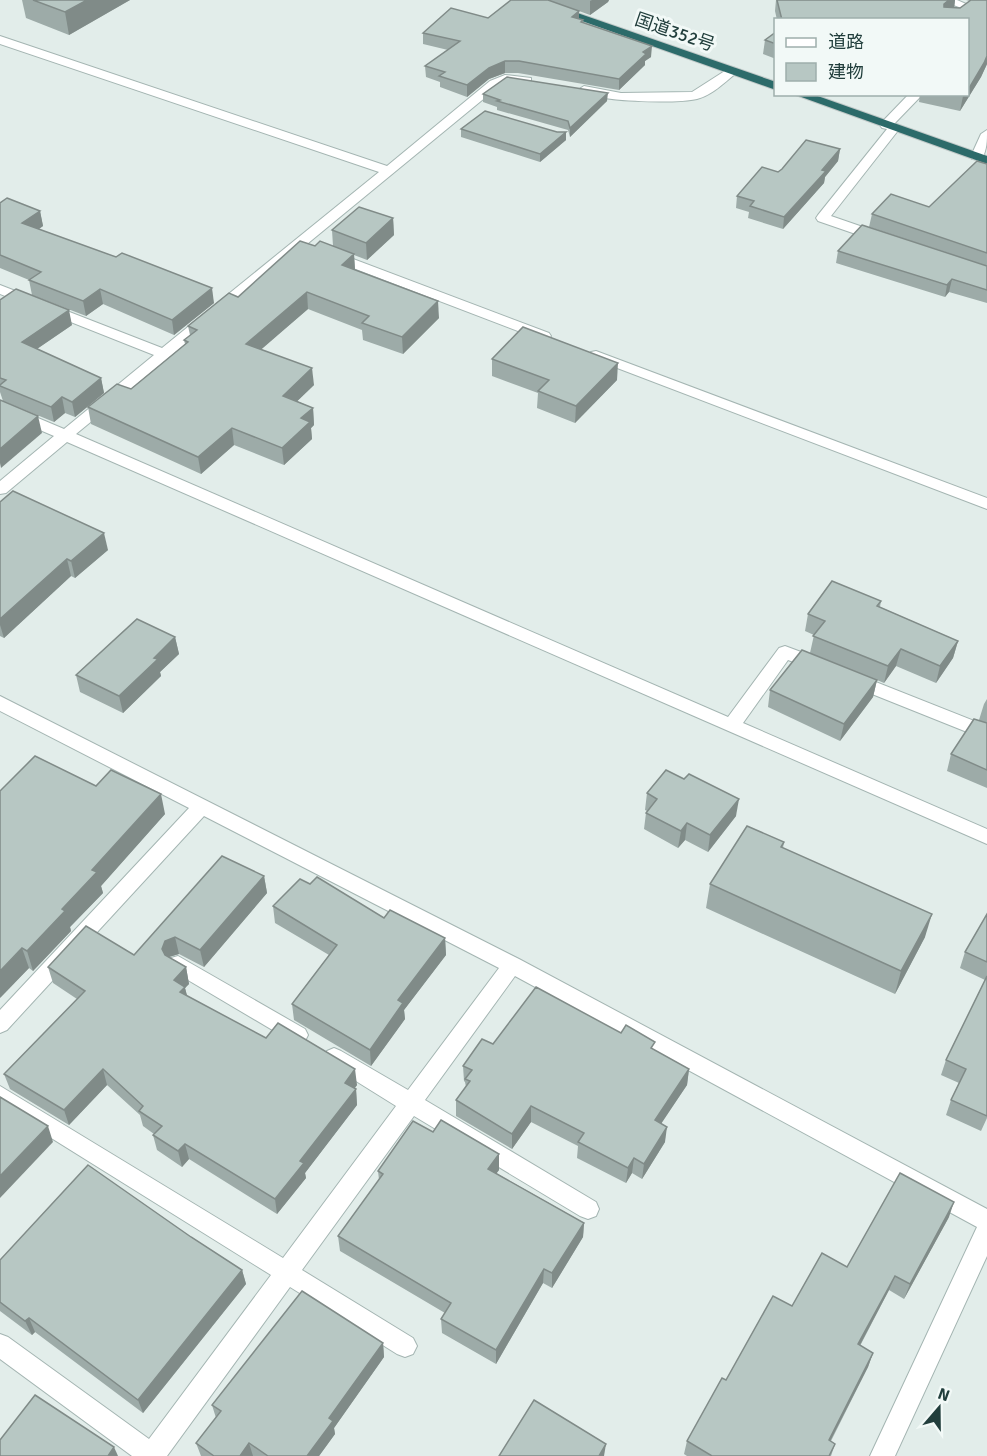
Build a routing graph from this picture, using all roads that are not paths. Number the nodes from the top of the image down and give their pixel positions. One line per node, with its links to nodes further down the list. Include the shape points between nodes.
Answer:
1 (529, 0): 5 (highway, 国道352号)
2 (946, 0): 3 (street)
3 (968, 10)
4 (0, 40): 14 (street)
5 (731, 71): 7 (highway, 国道352号); 8 (street, via 694,96 621,97)
6 (541, 83): 14 (street, via 505,79)
7 (774, 85)
8 (575, 89)
9 (807, 96): 11 (highway)
10 (915, 96): 11 (street)
11 (890, 126): 13 (highway); 16 (street, via 823,218)
12 (987, 134): 13 (street)
13 (982, 158)
14 (387, 170): 15 (street)
15 (300, 242): 18 (street); 20 (street)
16 (900, 244)
17 (0, 289): 20 (street)
18 (555, 339)
19 (577, 348): 24 (street)
20 (163, 354): 22 (street)
21 (0, 407): 22 (street)
22 (65, 434): 23 (street); 26 (street)
23 (0, 489)
24 (987, 504)
25 (0, 703): 28 (street)
26 (732, 725): 27 (street, via 785,652); 29 (street)
27 (987, 733)
28 (202, 806): 31 (street); 32 (street)
29 (987, 837)
30 (178, 964): 34 (street)
31 (512, 965): 34 (street); 36 (street)
32 (0, 1024)
33 (0, 1095): 38 (street)
34 (412, 1103): 35 (street); 38 (street)
35 (588, 1209)
36 (987, 1221)
37 (987, 1232): 41 (street)
38 (287, 1272): 39 (street, via 152,1456); 40 (street)
39 (0, 1345)
40 (405, 1346)
41 (882, 1456)

